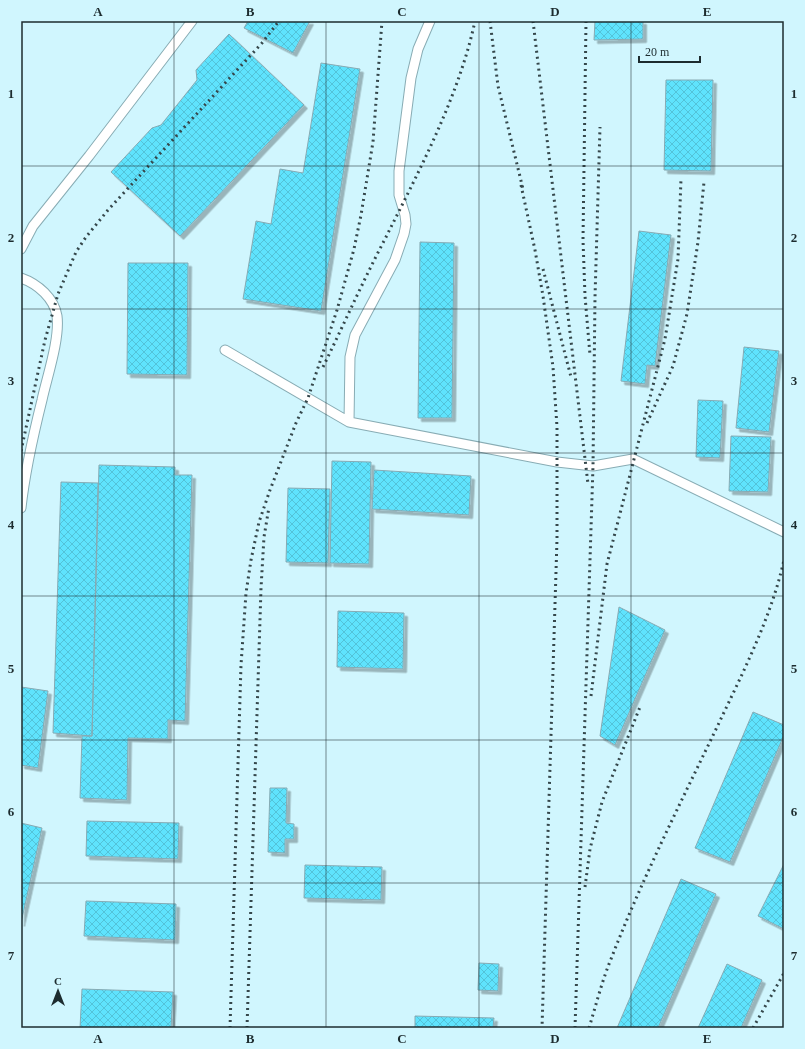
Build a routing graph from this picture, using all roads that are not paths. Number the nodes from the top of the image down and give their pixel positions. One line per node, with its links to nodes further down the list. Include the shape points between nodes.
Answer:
1 (192, 21): 3 (lane, via 33,226)
2 (430, 21): 6 (lane, via 410,78 398,184 405,215 404,234 395,260 355,335 350,364)
3 (21, 249)
4 (21, 278): 7 (lane, via 38,286 47,296 54,306 58,325 30,448)
5 (225, 350): 6 (lane)
6 (349, 422): 8 (lane, via 557,462 593,466 633,459)
7 (21, 508)
8 (784, 532)

